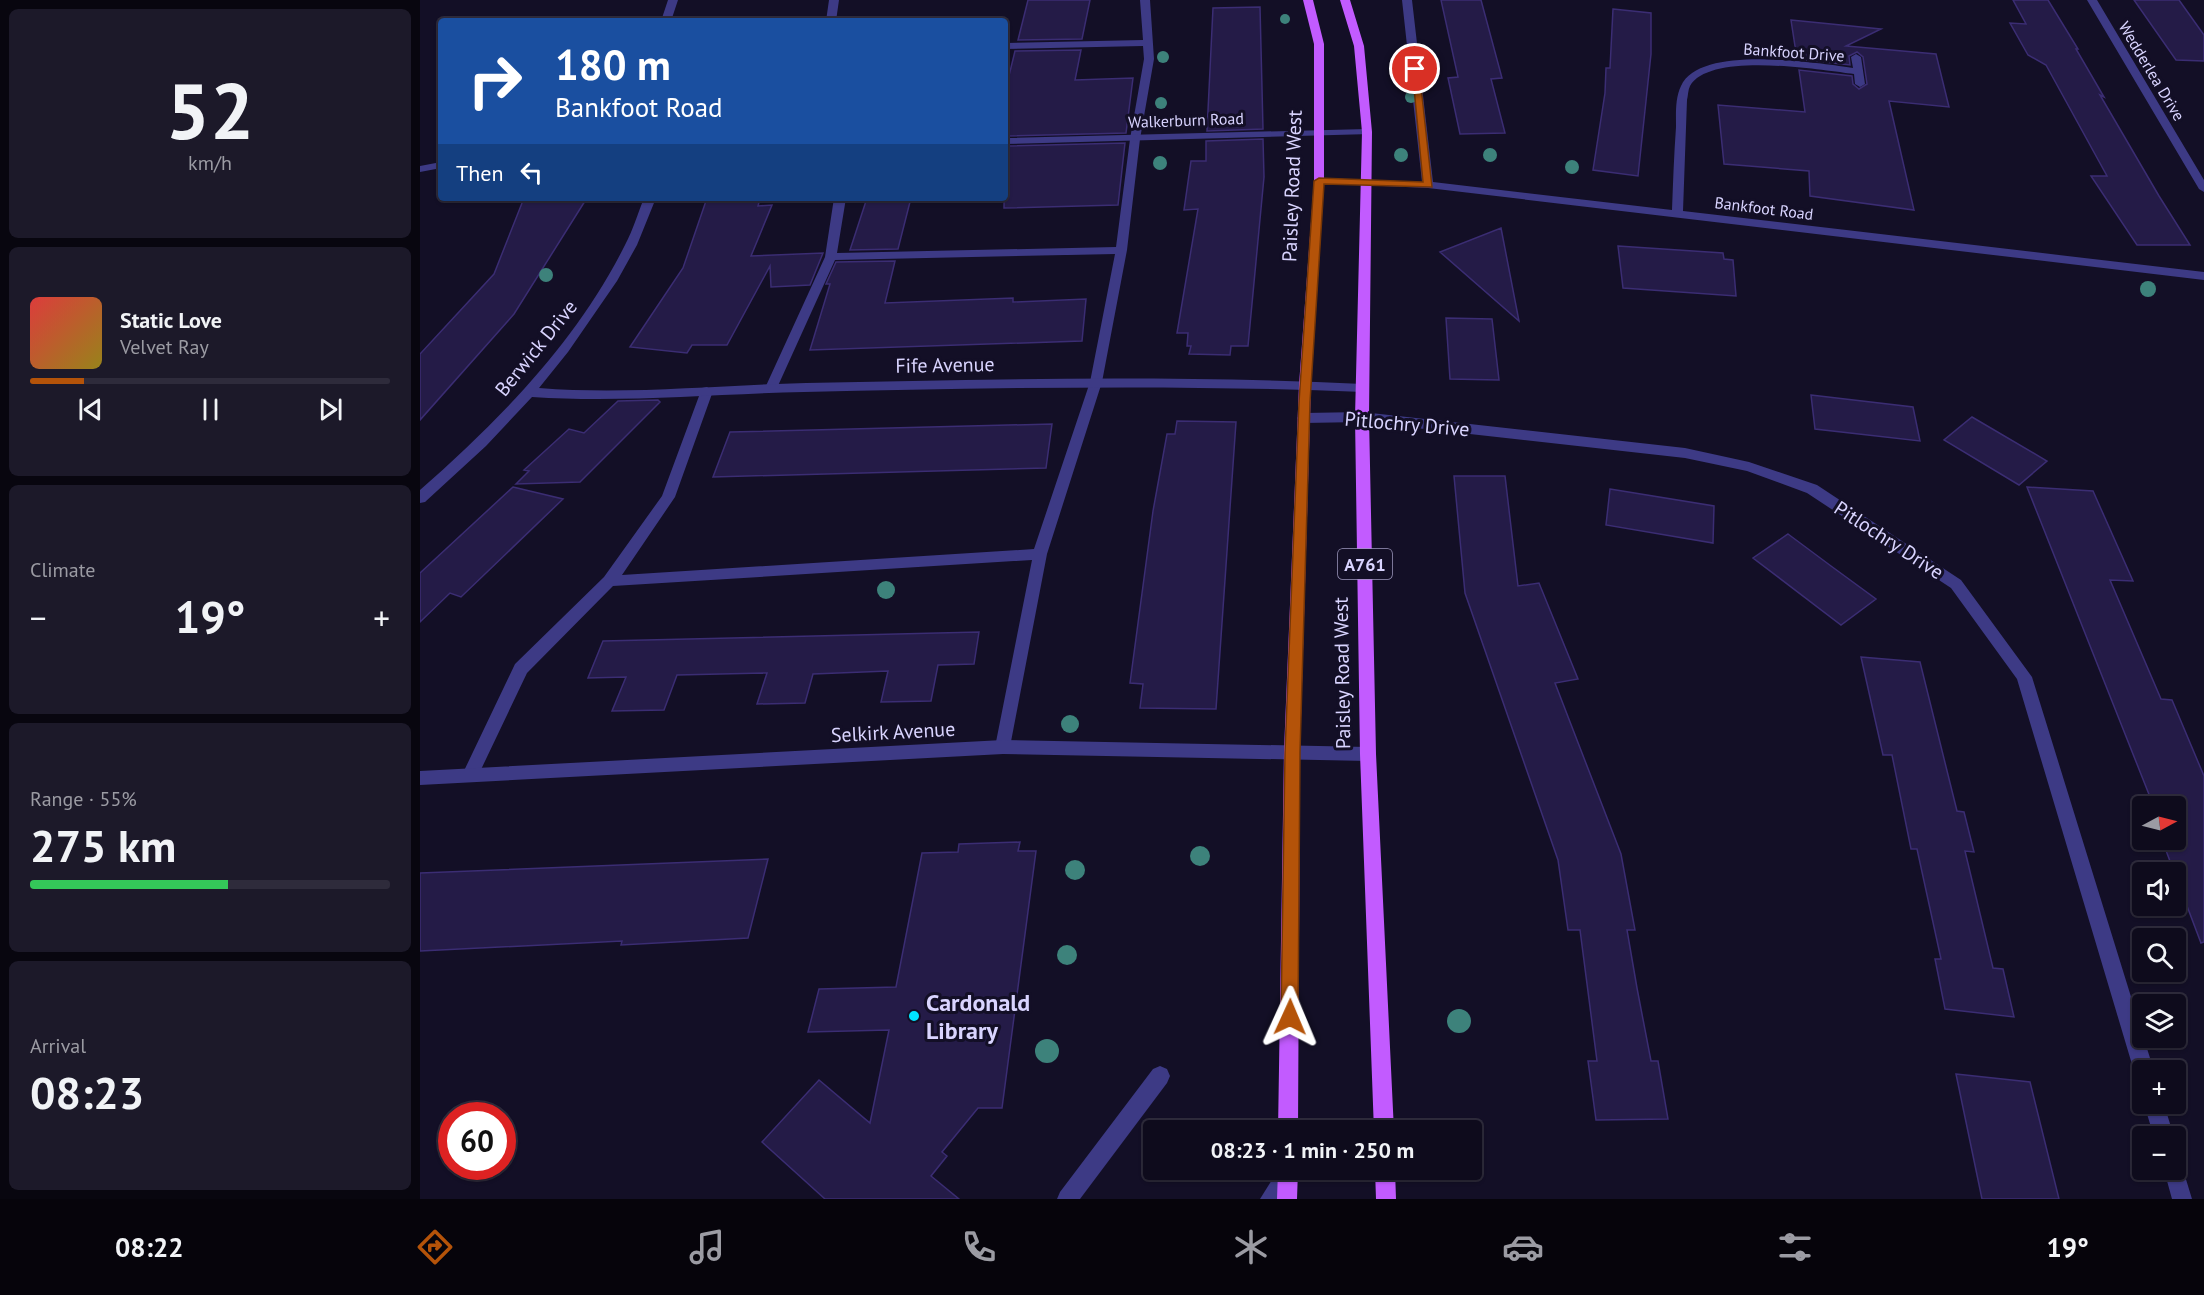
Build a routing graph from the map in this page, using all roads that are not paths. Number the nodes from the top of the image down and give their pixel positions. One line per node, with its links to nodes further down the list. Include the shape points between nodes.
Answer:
1 (673, 0): 8 (street)
2 (834, 0): 9 (street)
3 (1145, 0): 10 (street)
4 (1308, 0): 16 (main road, Paisley Road West, via 1319,44)
5 (1345, 0): 15 (main road, Paisley Road West / A761, via 1359,46)
6 (1407, 0): 23 (street)
7 (2092, 0): 24 (street, Wedderlea Drive)
8 (667, 18)
9 (831, 18)
10 (1149, 43): 11 (street); 17 (street)
11 (1008, 46)
12 (1856, 57): 13 (street, Bankfoot Drive)
13 (1856, 71): 14 (street, Bankfoot Drive); 27 (street, Bankfoot Drive, via 1741,62 1702,72 1687,83 1682,100)
14 (1860, 84)
15 (1367, 132): 16 (street, Walkerburn Road); 22 (main road, Paisley Road West / A761)
16 (1318, 133): 17 (street, Walkerburn Road); 21 (main road, Paisley Road West)
17 (1135, 139): 18 (street, Walkerburn Road); 28 (street)
18 (1008, 141)
19 (438, 166): 20 (street)
20 (420, 169)
21 (1319, 181): 22 (street, Bankfoot Road); 32 (main road, Paisley Road West)
22 (1366, 182): 23 (street, Bankfoot Road); 34 (main road, Paisley Road West / A761)
23 (1428, 185): 27 (street, Bankfoot Road)
24 (2204, 189)
25 (649, 201): 36 (street, Berwick Drive, via 632,243 595,307)
26 (840, 201): 29 (street)
27 (1677, 214): 30 (street, Bankfoot Road)
28 (1121, 250): 29 (street); 31 (street)
29 (831, 257): 33 (street)
30 (2204, 276)
31 (1096, 382): 32 (street, Fife Avenue); 33 (street, Fife Avenue); 40 (street)
32 (1305, 385): 34 (street, Fife Avenue); 38 (main road, Paisley Road West)
33 (771, 388): 35 (street, Fife Avenue)
34 (1363, 388): 37 (main road, Paisley Road West / A761)
35 (707, 391): 36 (street, Fife Avenue, via 566,396); 41 (street, via 668,497)
36 (529, 392): 39 (street, Berwick Drive)
37 (1362, 417): 38 (street, Pitlochry Drive); 44 (main road, Paisley Road West / A761); 47 (street, Pitlochry Drive, via 1685,453 1749,467 1812,489 1956,584 2024,676)
38 (1304, 418): 43 (main road, Paisley Road West)
39 (420, 498)
40 (1040, 554): 41 (street); 42 (street)
41 (609, 581): 45 (street, via 521,669)
42 (1003, 747): 43 (street, Selkirk Avenue); 45 (street, Selkirk Avenue)
43 (1292, 752): 44 (street, Selkirk Avenue); 49 (main road, Paisley Road West)
44 (1368, 754): 50 (main road, Paisley Road West / A761)
45 (470, 775): 46 (street, Selkirk Avenue)
46 (420, 778)
47 (2141, 1060)
48 (1160, 1076): 55 (street)
49 (1288, 1120)
50 (1384, 1120)
51 (1282, 1180): 56 (street)
52 (1288, 1180): 57 (main road)
53 (1385, 1180): 58 (main road)
54 (2177, 1180): 59 (street)
55 (1067, 1199)
56 (1270, 1199)
57 (1287, 1199)
58 (1386, 1199)
59 (2182, 1199)

